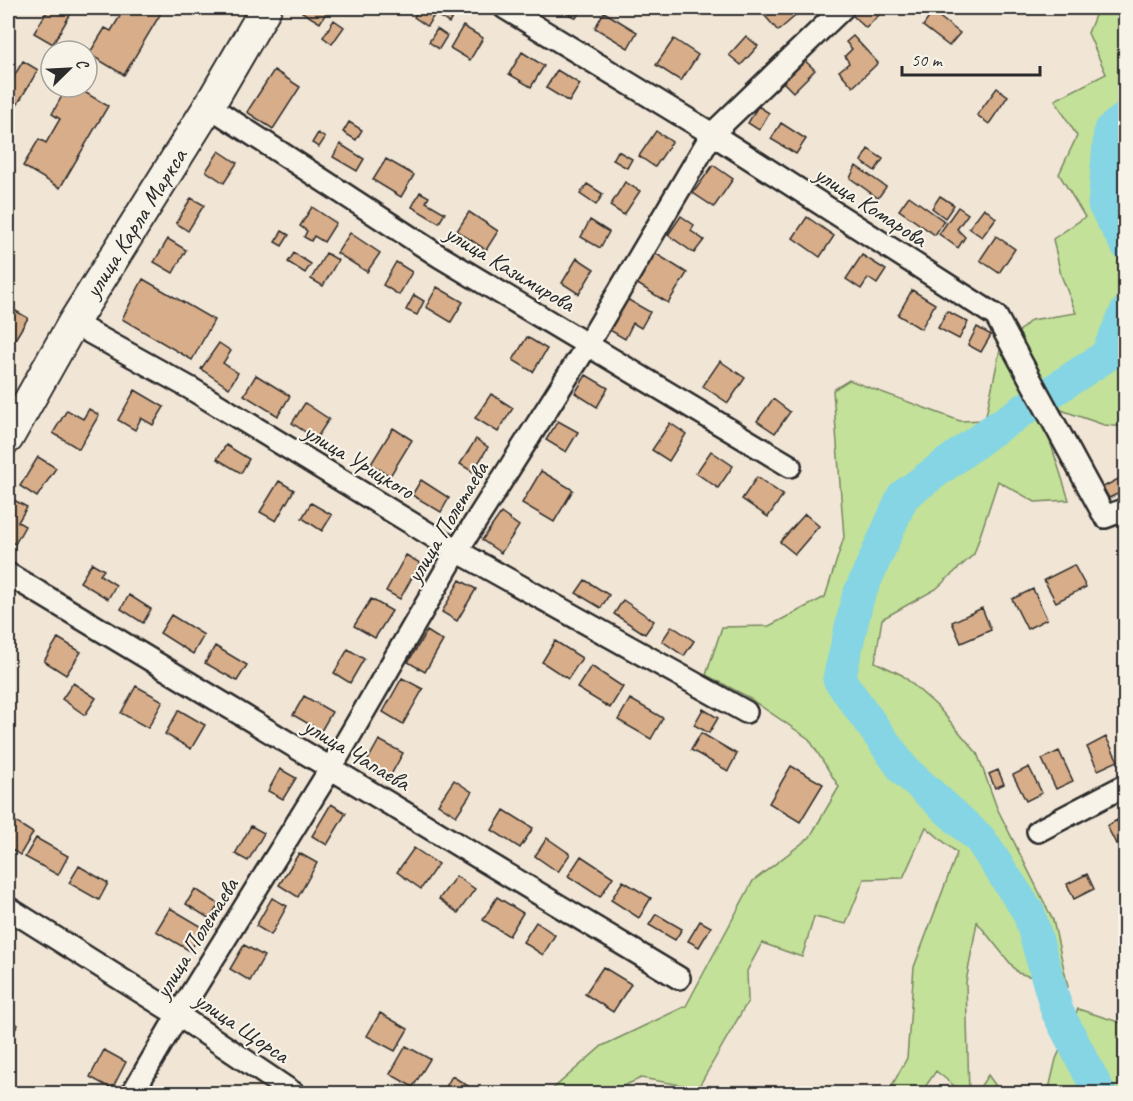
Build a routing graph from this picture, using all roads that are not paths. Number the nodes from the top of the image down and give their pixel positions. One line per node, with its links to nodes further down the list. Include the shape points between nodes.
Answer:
1 (266, 8): 4 (main road, улица Карла Маркса)
2 (505, 8): 5 (street, улица Комарова)
3 (843, 8): 5 (street, улица Полетаева)
4 (209, 106): 6 (main road, улица Карла Маркса); 7 (street, улица Казимирова, via 439,256)
5 (712, 134): 7 (street, улица Полетаева); 10 (street, улица Комарова, via 996,316 1105,517)
6 (73, 323): 8 (main road, улица Карла Маркса); 11 (street, улица Урицкого, via 190,388)
7 (588, 344): 9 (street, улица Казимирова); 11 (street, улица Полетаева)
8 (8, 438)
9 (790, 466)
10 (1125, 509)
11 (457, 551): 13 (street, улица Урицкого); 14 (street, улица Полетаева)
12 (8, 574): 14 (street, улица Чапаева)
13 (746, 712)
14 (332, 768): 18 (street, улица Чапаева); 19 (street, улица Полетаева)
15 (1125, 785): 16 (street)
16 (1038, 831)
17 (8, 908): 19 (street, улица Щорса)
18 (679, 978)
19 (178, 1015): 20 (street, улица Полетаева); 21 (street, улица Щорса)
20 (132, 1094)
21 (295, 1094)

